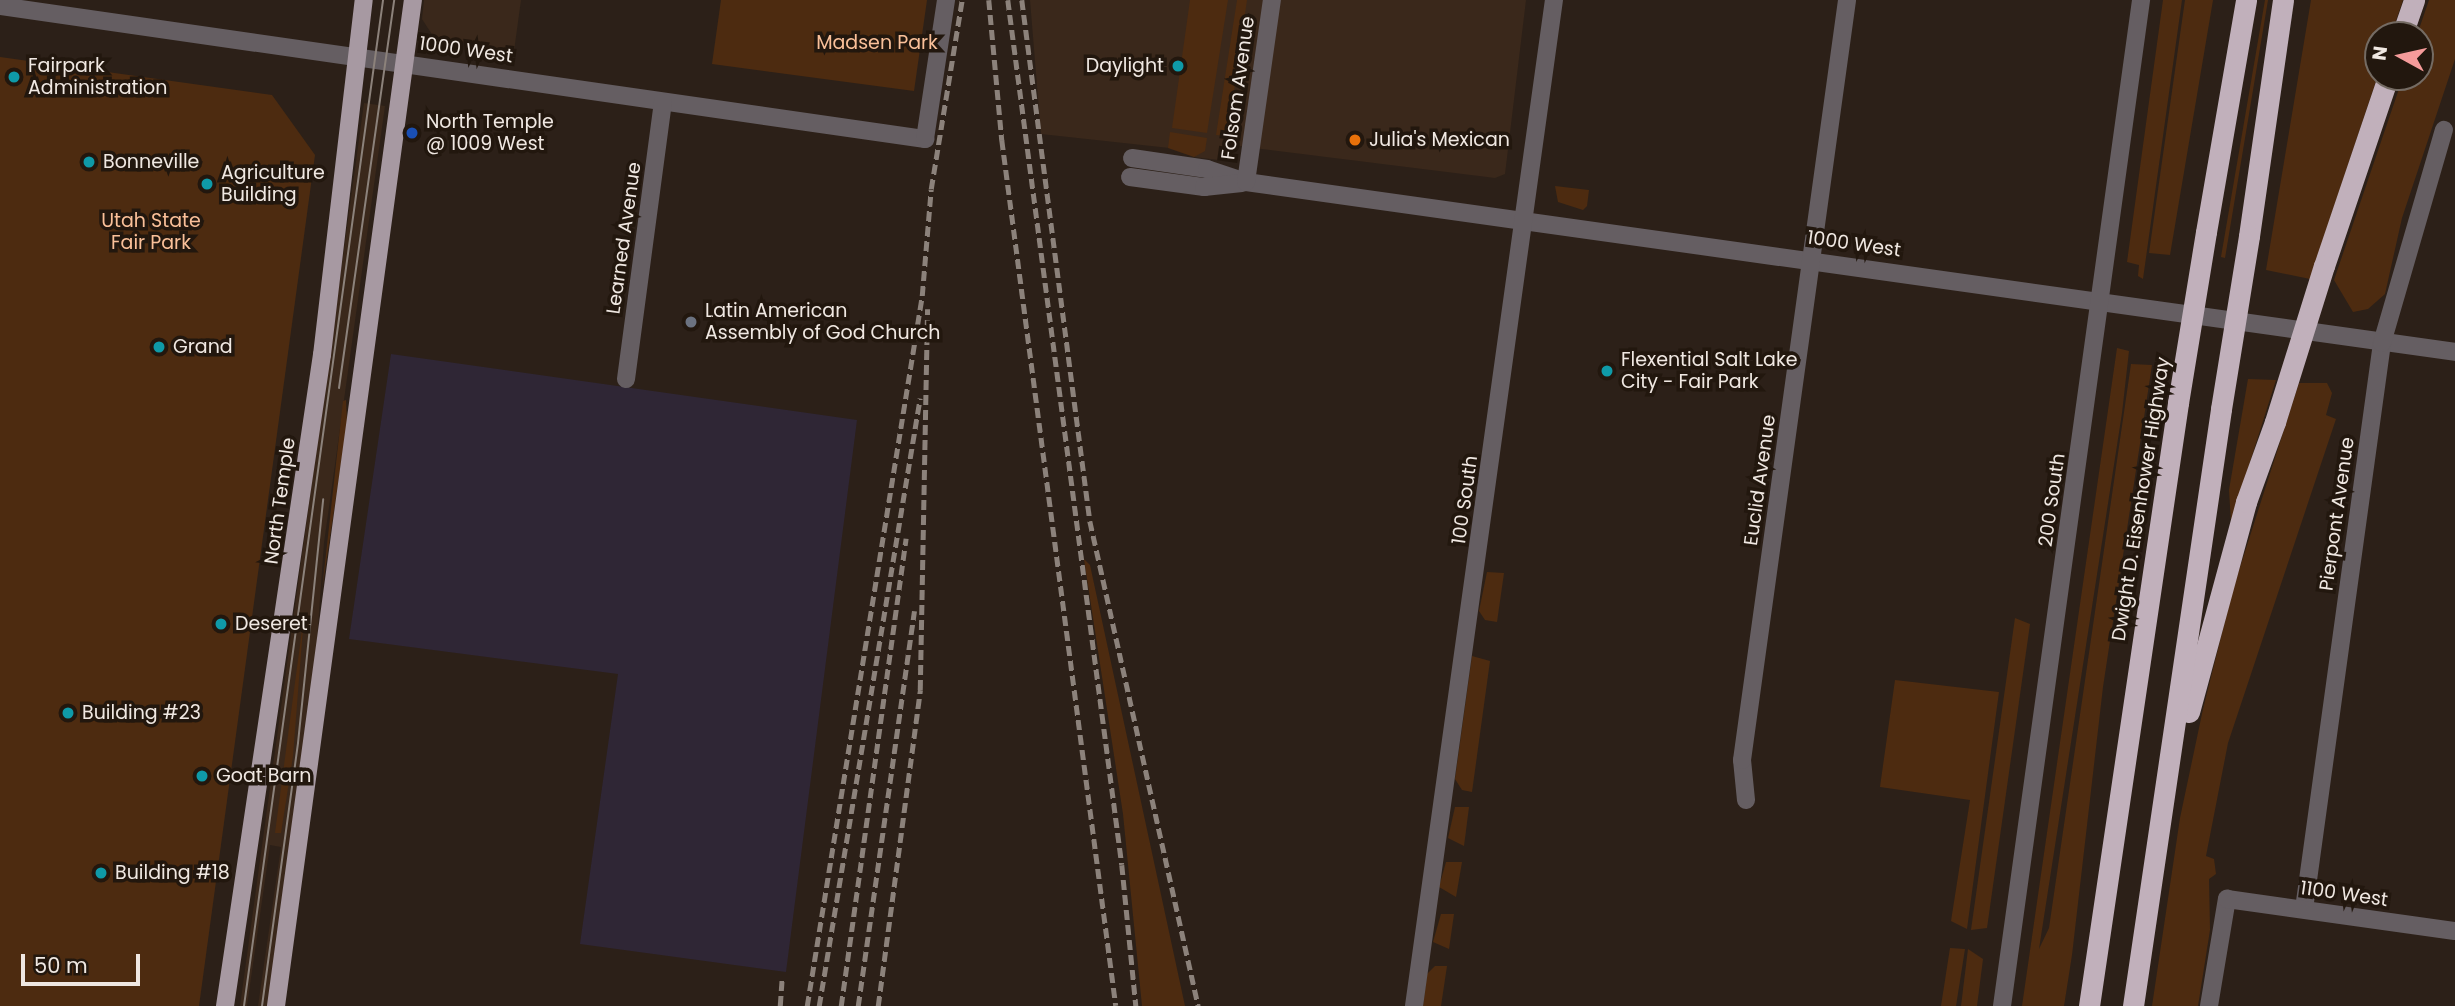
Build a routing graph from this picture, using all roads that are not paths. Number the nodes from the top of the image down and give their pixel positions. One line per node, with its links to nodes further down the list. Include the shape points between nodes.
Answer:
1 (364, 0): 14 (main road, North Temple)
2 (413, 0): 15 (main road)
3 (946, 0): 17 (street, 1000 West, via 925,139)
4 (1272, 0): 22 (street, Folsom Avenue)
5 (1554, 0): 23 (street, 100 South)
6 (1847, 0): 24 (street, Euclid Avenue)
7 (2141, 0): 25 (street, 200 South)
8 (2231, 0): 19 (highway)
9 (2246, 0): 19 (highway, Dwight D. Eisenhower Highway)
10 (2283, 0): 30 (highway, bridge)
11 (2414, 0): 13 (highway)
12 (0, 6): 14 (street, 1000 West)
13 (2407, 21)
14 (356, 56): 15 (street, 1000 West); 33 (main road, North Temple, via 322,355)
15 (405, 62): 17 (street, 1000 West); 34 (main road)
16 (2383, 91): 30 (highway, bridge, via 2216,607)
17 (663, 102): 28 (street, Learned Avenue)
18 (2444, 130): 26 (street, Pierpont Avenue)
19 (2221, 141): 37 (highway, Dwight D. Eisenhower Highway, bridge)
20 (1132, 158): 22 (street, 1000 West, via 1207,169)
21 (1130, 177): 22 (street, 1000 West, via 1204,187)
22 (1246, 182): 23 (street, 1000 West)
23 (1523, 219): 24 (street, 1000 West); 35 (street, 100 South)
24 (1811, 260): 25 (street, 1000 West); 29 (street, Euclid Avenue, via 1742,760)
25 (2101, 300): 26 (street, 1000 West); 36 (street, 200 South)
26 (2382, 342): 27 (street, 1000 West); 31 (street, Pierpont Avenue)
27 (2455, 352)
28 (626, 379)
29 (1746, 800)
30 (2160, 826): 38 (highway)
31 (2304, 909): 32 (street, 1100 West); 39 (street, 1100 West, via 2227,899)
32 (2455, 931)
33 (225, 1006)
34 (276, 1006)
35 (1414, 1006)
36 (2002, 1006)
37 (2089, 1006)
38 (2133, 1006)
39 (2209, 1006)

